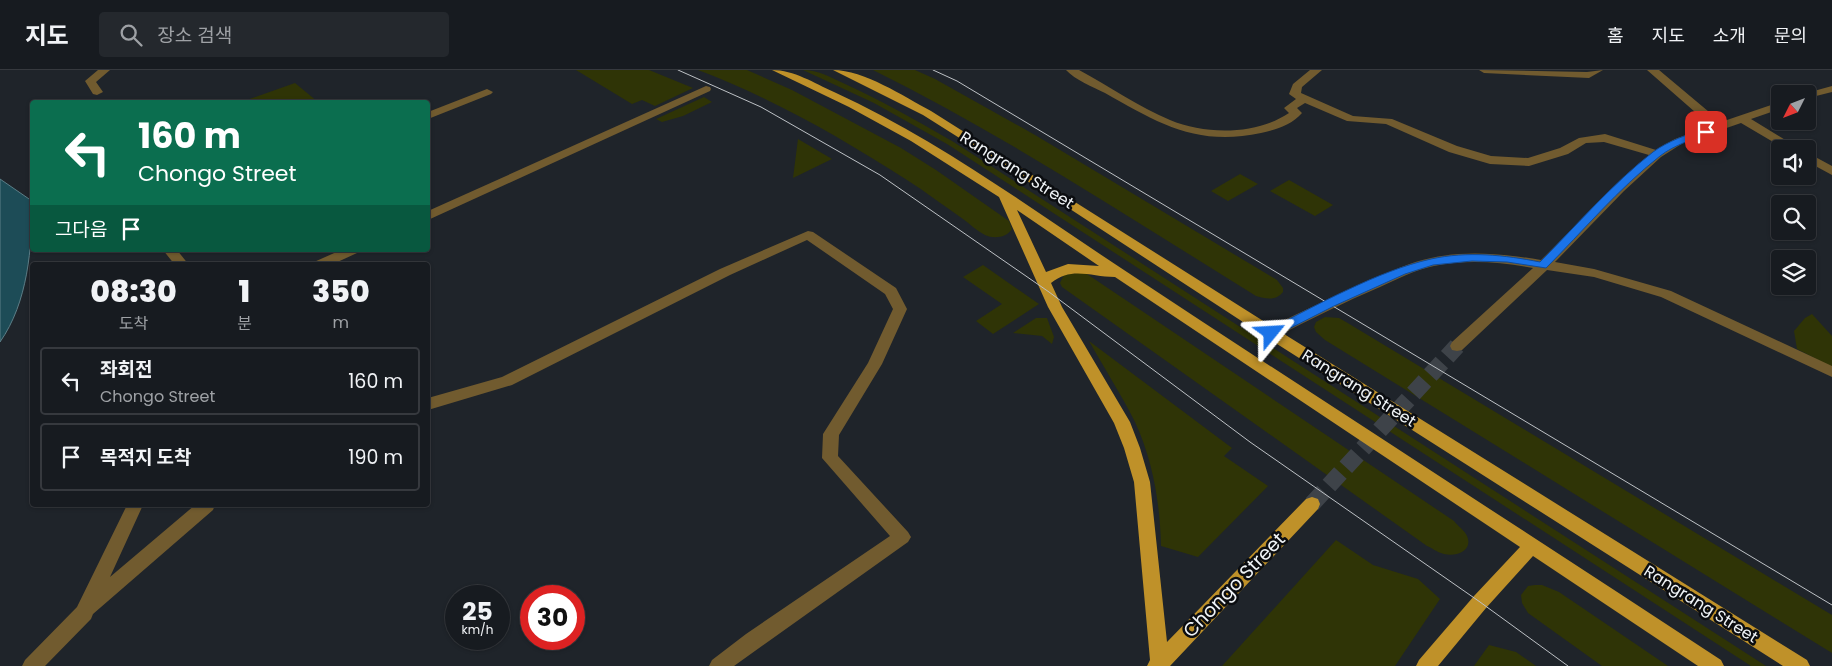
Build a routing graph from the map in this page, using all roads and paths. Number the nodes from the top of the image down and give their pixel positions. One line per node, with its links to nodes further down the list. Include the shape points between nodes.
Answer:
1 (105, 70): 11 (street, via 90,81)
2 (777, 70): 23 (main road, Rangrang Street, via 853,105 915,139)
3 (838, 70): 32 (main road, Rangrang Street, via 936,118)
4 (1071, 70): 14 (street, via 1168,123 1192,130 1261,130 1292,117 1296,113 1291,106)
5 (1317, 70): 14 (street, via 1297,86 1294,94)
6 (1484, 70): 7 (street, via 1589,75)
7 (1598, 70)
8 (1652, 70): 18 (street)
9 (706, 89): 24 (street)
10 (1832, 89): 13 (street)
11 (97, 92)
12 (487, 92): 16 (street)
13 (1816, 93)
14 (1303, 99): 20 (street, via 1351,119 1388,121 1453,149 1490,160 1529,162 1564,151 1583,140 1605,138)
15 (1771, 108): 17 (street)
16 (430, 115)
17 (1741, 118): 18 (street); 19 (street)
18 (1719, 126): 20 (street)
19 (1779, 140)
20 (1657, 154): 29 (street)
21 (1816, 162): 22 (street)
22 (1832, 171)
23 (1004, 195): 30 (main road, Rangrang Street); 31 (main road)
24 (430, 215)
25 (172, 252): 27 (street)
26 (348, 252): 28 (street)
27 (180, 262)
28 (326, 262)
29 (1543, 266): 32 (street, via 1507,259 1432,262 1330,303); 33 (street); 34 (street, via 1594,274 1666,294)
30 (1120, 274): 31 (main road, via 1084,267 1065,268); 39 (main road, Rangrang Street)
31 (1044, 281): 41 (main road, via 1055,307 1122,422 1132,448 1142,482)
32 (1271, 333): 46 (main road, Rangrang Street)
33 (1457, 346)
34 (1832, 372)
35 (430, 403): 43 (street, via 507,381 725,272 808,235 891,291 900,309 875,364 831,434 830,458 902,537)
36 (1312, 504): 41 (main road, Chongo Street)
37 (134, 507): 40 (street)
38 (206, 507): 40 (street, via 143,558)
39 (1532, 546): 44 (main road); 45 (main road, Rangrang Street)
40 (84, 613): 42 (street)
41 (1159, 665)
42 (32, 666)
43 (719, 666)
44 (1426, 666)
45 (1714, 666)
46 (1800, 666)

